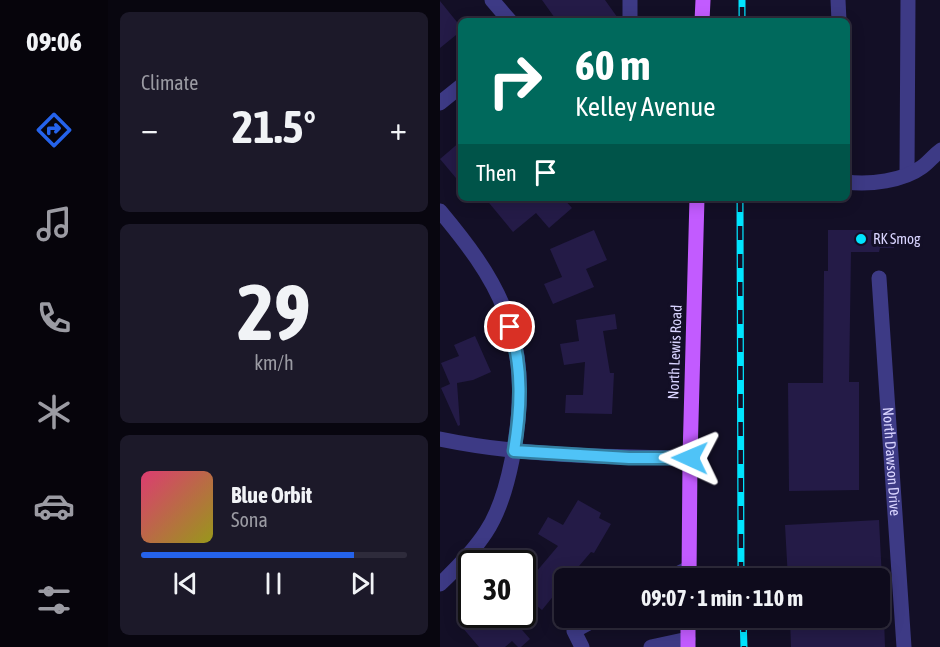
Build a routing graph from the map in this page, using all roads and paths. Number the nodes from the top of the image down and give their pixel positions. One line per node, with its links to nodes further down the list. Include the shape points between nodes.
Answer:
1 (492, 0): 6 (street)
2 (630, 0): 7 (street)
3 (703, 0): 8 (main road)
4 (838, 0): 9 (street)
5 (908, 0): 13 (street)
6 (507, 18)
7 (630, 18)
8 (702, 18)
9 (839, 18)
10 (458, 88): 11 (street)
11 (440, 103)
12 (941, 150): 13 (street, via 922,167)
13 (906, 174): 14 (street, via 875,183)
14 (850, 182)
15 (697, 201): 20 (main road, North Lewis Road)
16 (440, 211): 19 (street, via 494,287 515,342 521,398)
17 (879, 278): 27 (street, North Dawson Drive)
18 (440, 439): 19 (street)
19 (514, 451): 20 (street); 22 (street, via 505,491 493,520 469,555)
20 (690, 458): 21 (main road, North Lewis Road)
21 (689, 568)
22 (440, 584)
23 (580, 628): 25 (street, via 574,631)
24 (688, 643): 26 (street)
25 (582, 647)
26 (651, 647)
27 (904, 647)

